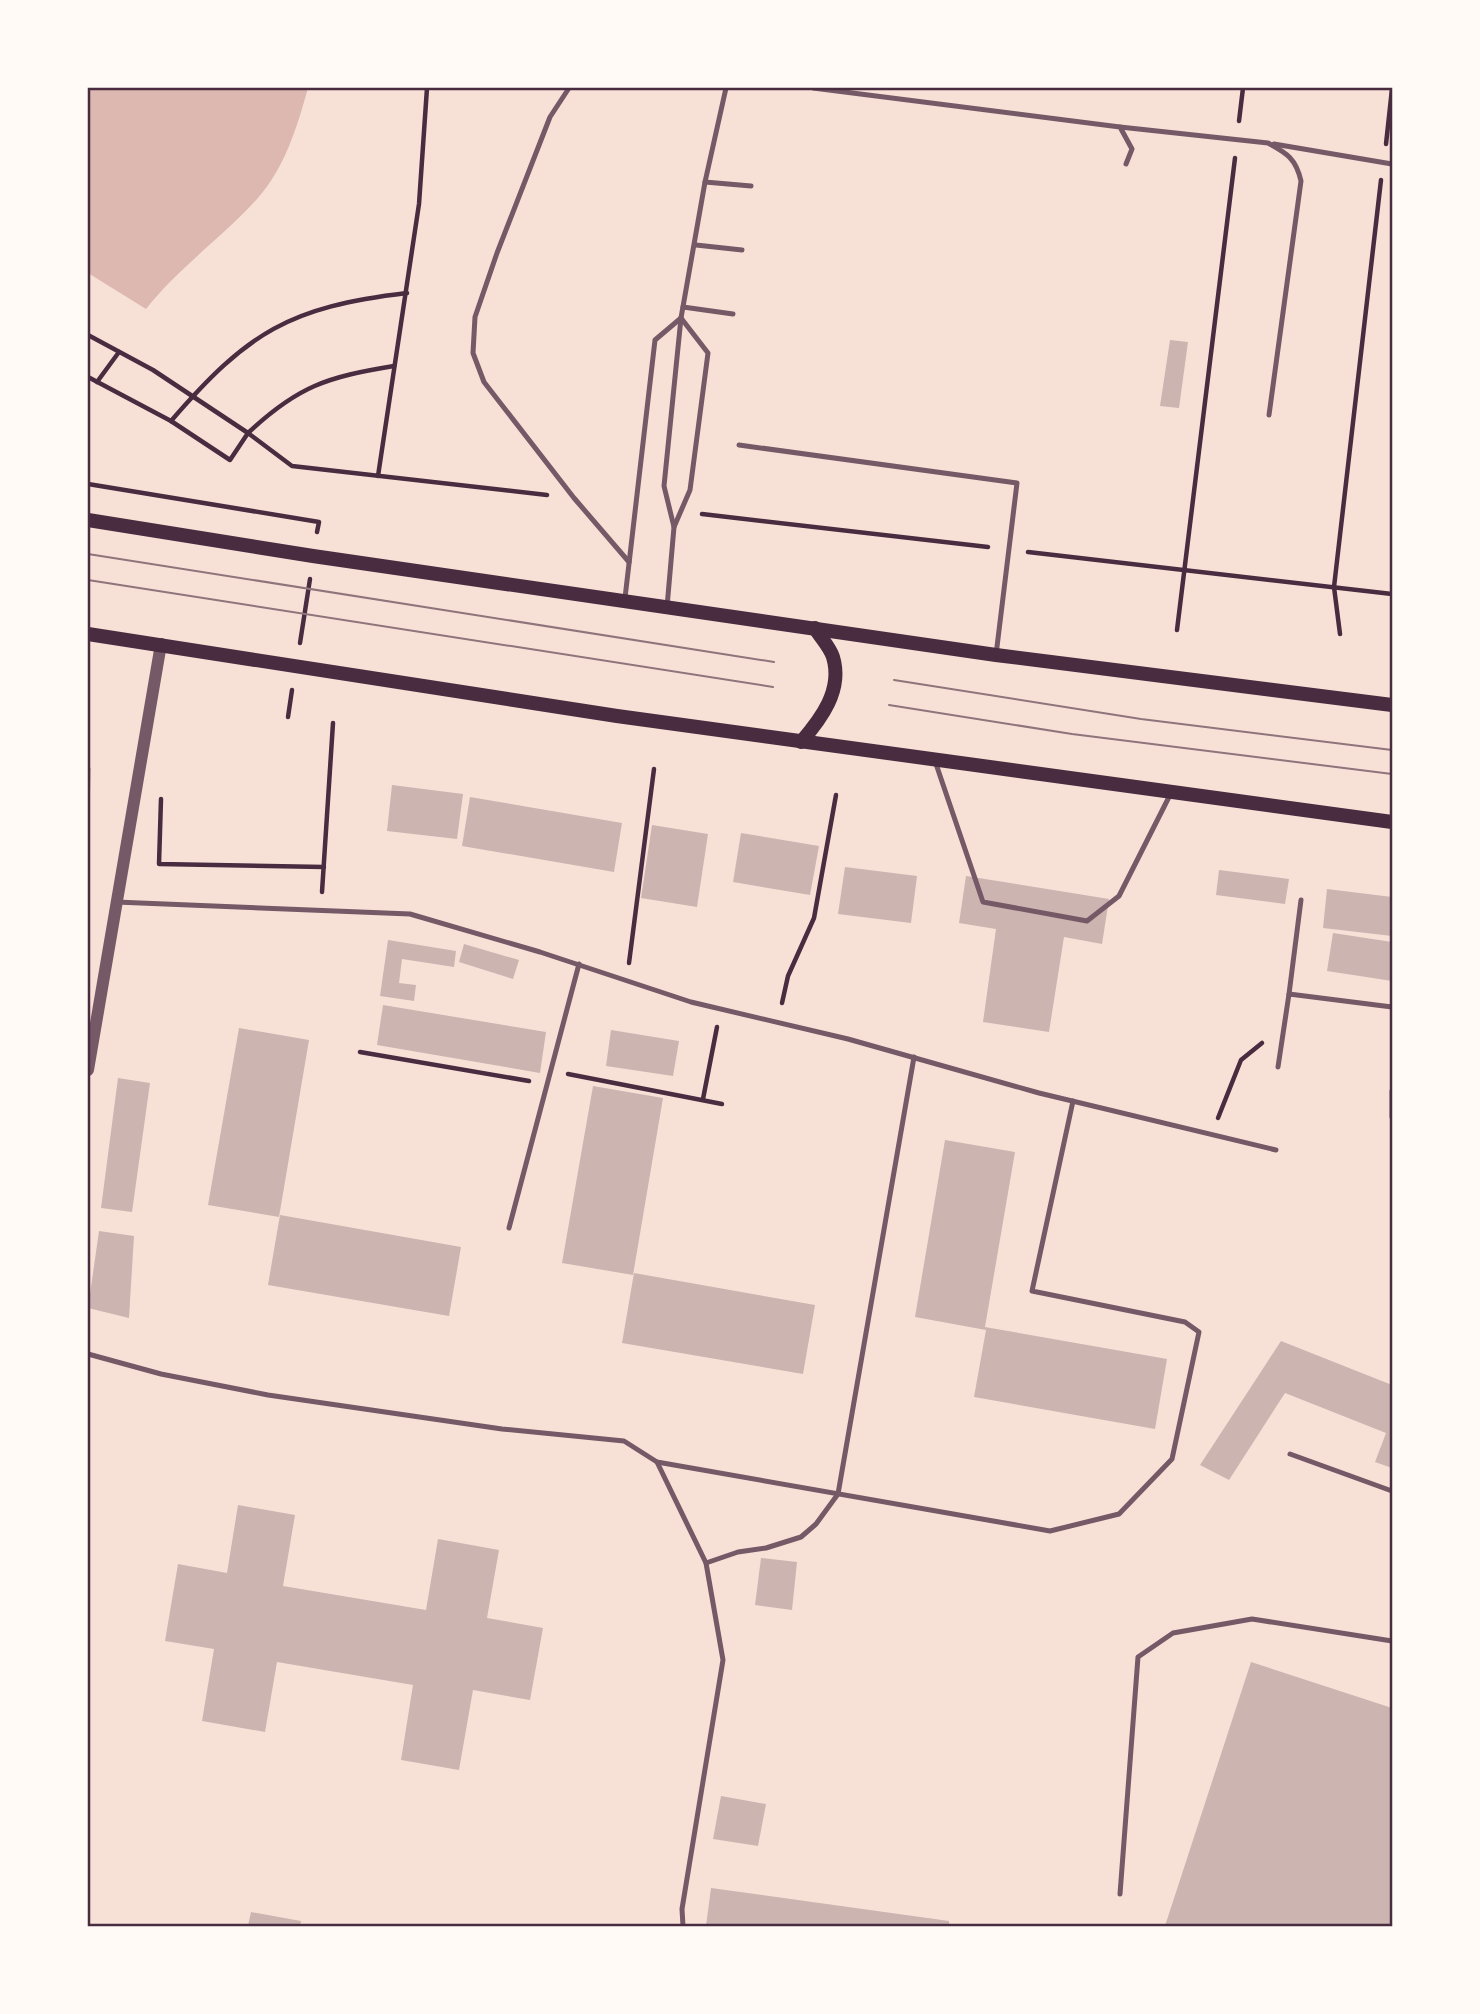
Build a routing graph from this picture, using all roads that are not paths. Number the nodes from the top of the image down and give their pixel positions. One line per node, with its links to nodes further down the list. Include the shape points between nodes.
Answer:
1 (569, 88): 19 (lane, via 550,117 497,253 475,317 473,353 484,382)
2 (726, 88): 8 (lane)
3 (813, 88): 4 (lane)
4 (1119, 127): 5 (lane); 6 (lane, via 1132,149)
5 (1268, 143): 7 (lane); 15 (lane, via 1288,153 1301,181)
6 (1126, 164)
7 (1392, 164)
8 (705, 182): 9 (lane); 10 (lane)
9 (751, 186)
10 (696, 245): 11 (lane); 12 (lane)
11 (742, 250)
12 (683, 307): 13 (lane); 14 (lane)
13 (733, 314)
14 (681, 318): 18 (lane, via 664,486); 18 (lane, via 708,353 690,490); 19 (lane, via 655,340)
15 (1269, 415)
16 (739, 445): 25 (lane, via 1017,483)
17 (88, 520): 20 (main road)
18 (674, 527): 21 (lane)
19 (629, 562): 20 (lane)
20 (625, 601): 21 (main road)
21 (667, 607): 22 (main road)
22 (815, 628): 25 (main road); 27 (main road, via 833,657 834,688 824,716)
23 (88, 634): 24 (main road)
24 (161, 644): 27 (main road, via 397,684); 32 (street)
25 (996, 655): 26 (main road)
26 (1392, 705)
27 (801, 742): 28 (main road)
28 (935, 761): 29 (main road); 29 (lane, via 983,902 1087,920 1119,896)
29 (1171, 793): 30 (main road)
30 (1392, 822)
31 (1301, 900): 34 (lane)
32 (116, 902): 33 (lane, via 410,914); 38 (street)
33 (579, 964): 36 (lane, via 720,1009); 43 (lane)
34 (1289, 994): 35 (lane); 37 (lane)
35 (1392, 1007)
36 (914, 1057): 40 (lane); 48 (lane)
37 (1278, 1067)
38 (88, 1070)
39 (1392, 1091): 41 (lane)
40 (1073, 1101): 42 (lane); 48 (lane, via 1032,1291 1185,1322 1199,1332 1172,1459 1119,1514 1049,1531)
41 (1392, 1117)
42 (1276, 1150)
43 (509, 1228)
44 (88, 1354): 46 (lane, via 268,1395 502,1429 624,1441)
45 (1290, 1454): 47 (lane)
46 (657, 1462): 48 (lane); 49 (lane)
47 (1392, 1492)
48 (838, 1494): 49 (lane, via 801,1537)
49 (706, 1563): 52 (lane, via 723,1660 682,1909)
50 (1392, 1641): 51 (lane, via 1252,1619 1172,1633 1138,1657)
51 (1120, 1894)
52 (683, 1927)

